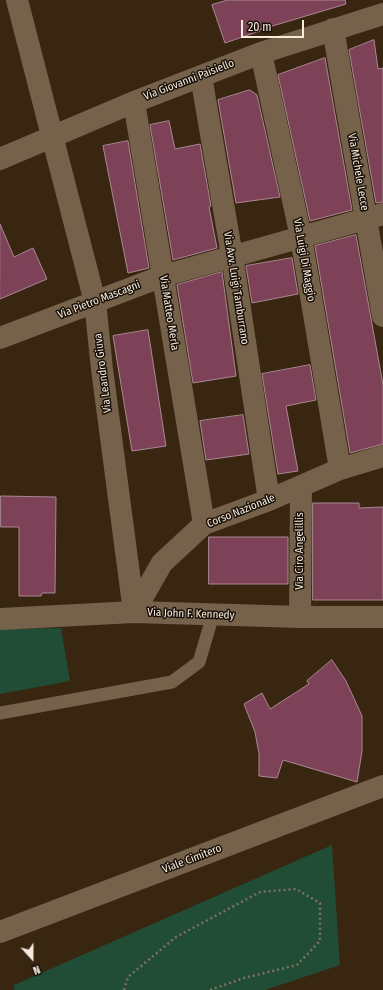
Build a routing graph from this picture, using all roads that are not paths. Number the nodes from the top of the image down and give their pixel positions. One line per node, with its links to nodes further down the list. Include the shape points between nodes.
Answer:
1 (17, 0): 7 (street, Via Leandro Giuva)
2 (383, 14): 3 (street, Via Giovanni Paisiello)
3 (333, 29): 4 (street, Via Giovanni Paisiello); 9 (street, Via Michele Lecce)
4 (261, 53): 5 (street, Via Giovanni Paisiello); 10 (street, Via Luigi Di Maggio)
5 (201, 76): 6 (street, Via Giovanni Paisiello); 11 (street, Via Avv. Luigi Tamburrano)
6 (134, 102): 7 (street, Via Giovanni Paisiello); 12 (street, Via Matteo Merla)
7 (53, 137): 8 (street, Via Giovanni Paisiello); 13 (street, Via Leandro Giuva)
8 (0, 159)
9 (374, 216): 10 (street, Via Pietro Mascagni); 14 (street, Via Michele Lecce)
10 (301, 237): 11 (street, Via Pietro Mascagni); 17 (street, Via Luigi Di Maggio)
11 (232, 256): 12 (street, Via Pietro Mascagni); 19 (street, Via Avv. Luigi Tamburrano)
12 (163, 276): 13 (street, Via Pietro Mascagni); 20 (street, Via Matteo Merla)
13 (95, 302): 15 (street, Via Pietro Mascagni); 21 (street, Via Leandro Giuva)
14 (383, 316)
15 (0, 338)
16 (383, 456): 17 (street, Corso Nazionale)
17 (340, 469): 18 (street, Corso Nazionale)
18 (301, 486): 19 (street, Corso Nazionale); 23 (street, Via Ciro Angelillis)
19 (269, 500): 20 (street, Corso Nazionale)
20 (204, 524): 21 (street, Corso Nazionale, via 162,563)
21 (134, 612): 22 (street, Via John F. Kennedy); 25 (street, Via John F. Kennedy)
22 (213, 615): 23 (street, Via John F. Kennedy); 26 (lane, via 199,662 172,682)
23 (300, 617): 24 (street, Via John F. Kennedy)
24 (383, 617)
25 (0, 619)
26 (0, 713)
27 (383, 786): 28 (street, Viale Cimitero)
28 (0, 932)

